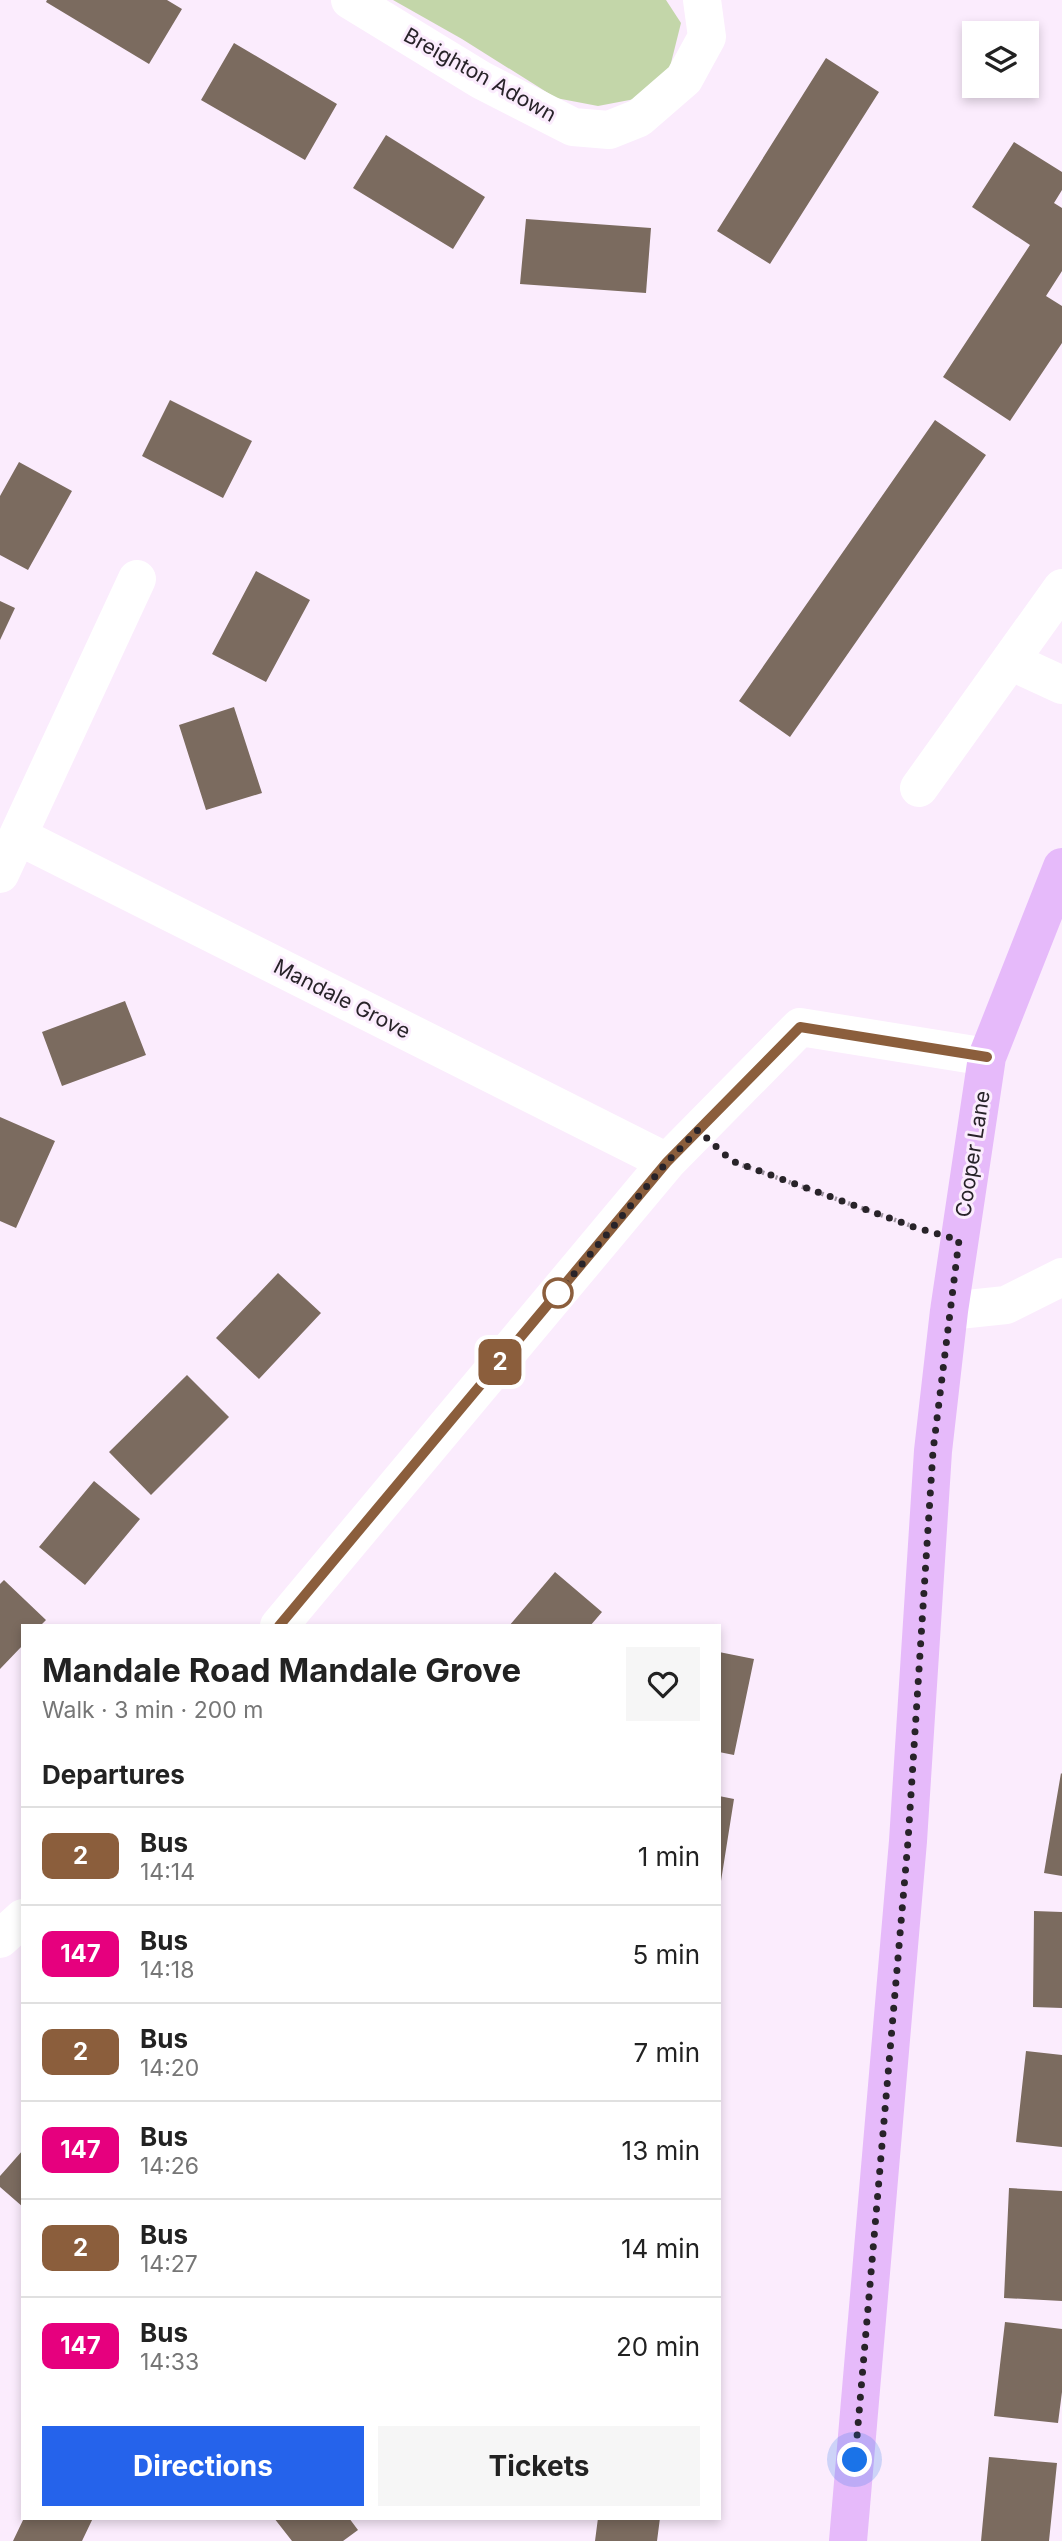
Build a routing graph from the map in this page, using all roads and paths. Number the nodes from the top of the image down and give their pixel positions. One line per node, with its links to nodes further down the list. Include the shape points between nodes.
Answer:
1 (349, 0): 2 (street, Breighton Adown, via 481,80 573,127 609,130 639,118 684,79 707,37)
2 (702, 0)
3 (137, 579): 8 (street)
4 (1062, 588): 5 (street)
5 (1010, 661): 6 (street); 7 (street)
6 (1062, 685)
7 (919, 788)
8 (18, 836): 10 (street); 13 (street, Mandale Grove)
9 (1062, 867): 11 (main road, Cooper Lane)
10 (0, 874)
11 (987, 1057): 12 (street, via 800,1027); 14 (main road, Cooper Lane)
12 (698, 1130): 13 (street); 14 (path, via 732,1161)
13 (667, 1162): 17 (street)
14 (959, 1240): 16 (main road, Cooper Lane)
15 (1062, 1277): 16 (street, via 1006,1305)
16 (949, 1311): 20 (main road, Cooper Lane, via 933,1451 908,1841)
17 (281, 1624)
18 (21, 1919): 19 (street)
19 (0, 1939)
20 (848, 2541)

